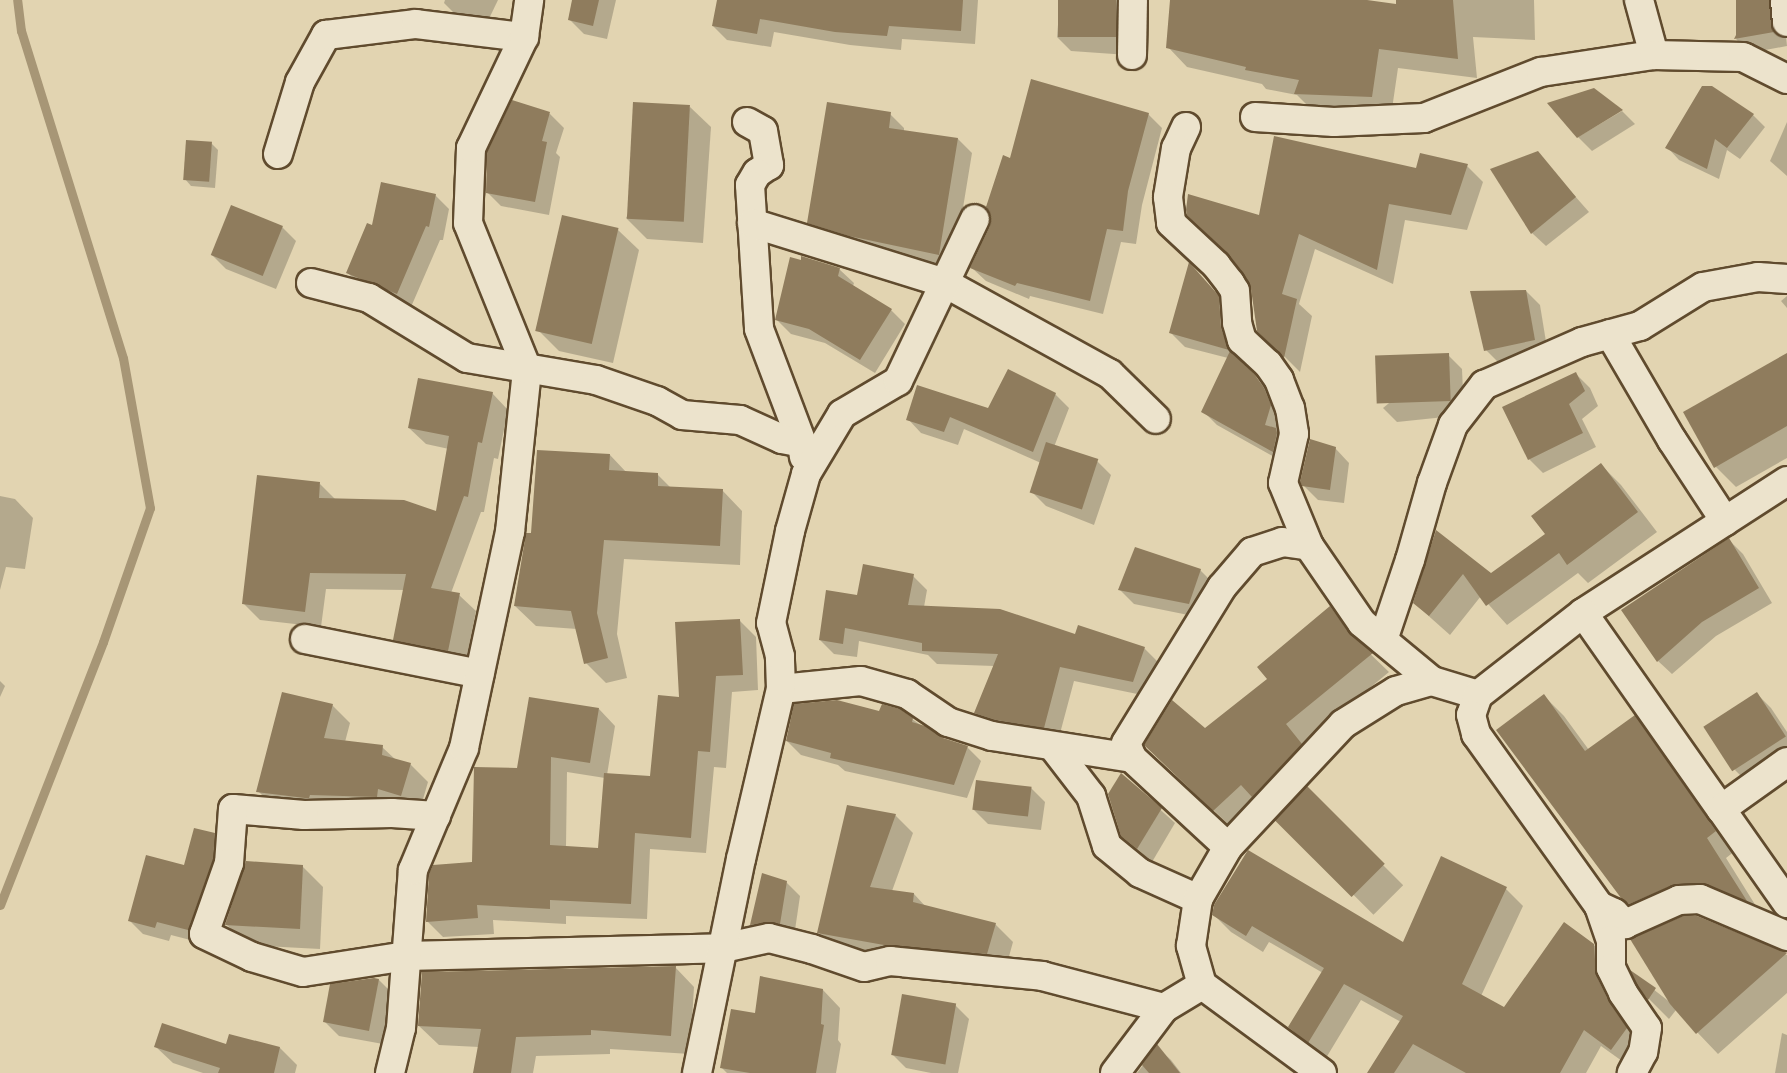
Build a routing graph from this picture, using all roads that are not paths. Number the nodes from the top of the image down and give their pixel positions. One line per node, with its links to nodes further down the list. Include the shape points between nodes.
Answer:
1 (529, 0): 6 (street)
2 (1133, 0): 8 (street)
3 (1639, 0): 7 (street)
4 (1785, 0): 5 (street)
5 (1787, 22)
6 (524, 37): 13 (street, via 416,24 326,35 300,82); 20 (street, via 471,148 468,223)
7 (1654, 55): 9 (street, via 1743,57); 10 (street, via 1540,72 1424,118 1334,122)
8 (1132, 56)
9 (1787, 80)
10 (1255, 117)
11 (747, 122): 15 (street, via 764,131 769,165 757,173 750,185)
12 (1177, 130): 26 (street, via 1168,197 1171,223 1230,283 1235,291 1242,340 1279,380 1290,408 1294,434 1283,483)
13 (278, 154)
14 (975, 219): 18 (street)
15 (752, 224): 18 (street); 22 (street, via 759,329)
16 (1787, 279): 19 (street, via 1758,277 1703,287 1641,326)
17 (311, 283): 20 (street, via 369,298 467,358)
18 (945, 283): 21 (street, via 1110,374); 23 (street, via 898,381 842,414)
19 (1610, 334): 25 (street); 29 (street, via 1582,342 1484,385 1454,424)
20 (527, 369): 22 (street, via 596,381 657,400 682,415 740,420 782,439); 30 (street, via 510,532)
21 (1156, 419)
22 (802, 443): 23 (street)
23 (806, 474): 32 (street, via 771,623 780,656)
24 (1787, 481): 25 (street)
25 (1725, 521): 27 (street)
26 (1309, 546): 29 (street, via 1362,623); 35 (street, via 1282,542 1252,552 1222,586 1126,743)
27 (1583, 613): 33 (street); 37 (street)
28 (305, 639): 30 (street)
29 (1383, 640): 31 (street)
30 (480, 674): 38 (street, via 464,748)
31 (1432, 681): 33 (street); 39 (street, via 1396,691 1343,724)
32 (781, 689): 34 (street, via 861,681 907,694 948,722 992,736); 44 (street)
33 (1478, 695): 42 (street, via 1471,715 1476,734)
34 (1054, 748): 35 (street); 40 (street, via 1091,795 1107,846 1140,873)
35 (1132, 758): 39 (street)
36 (1787, 762): 37 (street)
37 (1721, 809): 41 (street)
38 (436, 816): 45 (street, via 413,870); 45 (street, via 304,815 233,809 229,863 204,934 252,957 303,972)
39 (1228, 848): 40 (street)
40 (1198, 899): 46 (street, via 1191,946)
41 (1787, 903)
42 (1599, 906): 43 (street, via 1625,924 1679,900 1700,899); 52 (street, via 1611,940 1611,968 1647,1028 1643,1052)
43 (1787, 936)
44 (723, 948): 45 (street); 47 (street, via 768,938 864,967 890,961 1042,976); 49 (street)
45 (406, 956): 48 (street, via 401,1028)
46 (1202, 985): 47 (street); 51 (street)
47 (1164, 1008): 50 (street)
48 (390, 1073)
49 (697, 1073)
50 (1116, 1073)
51 (1322, 1073)
52 (1632, 1073)

